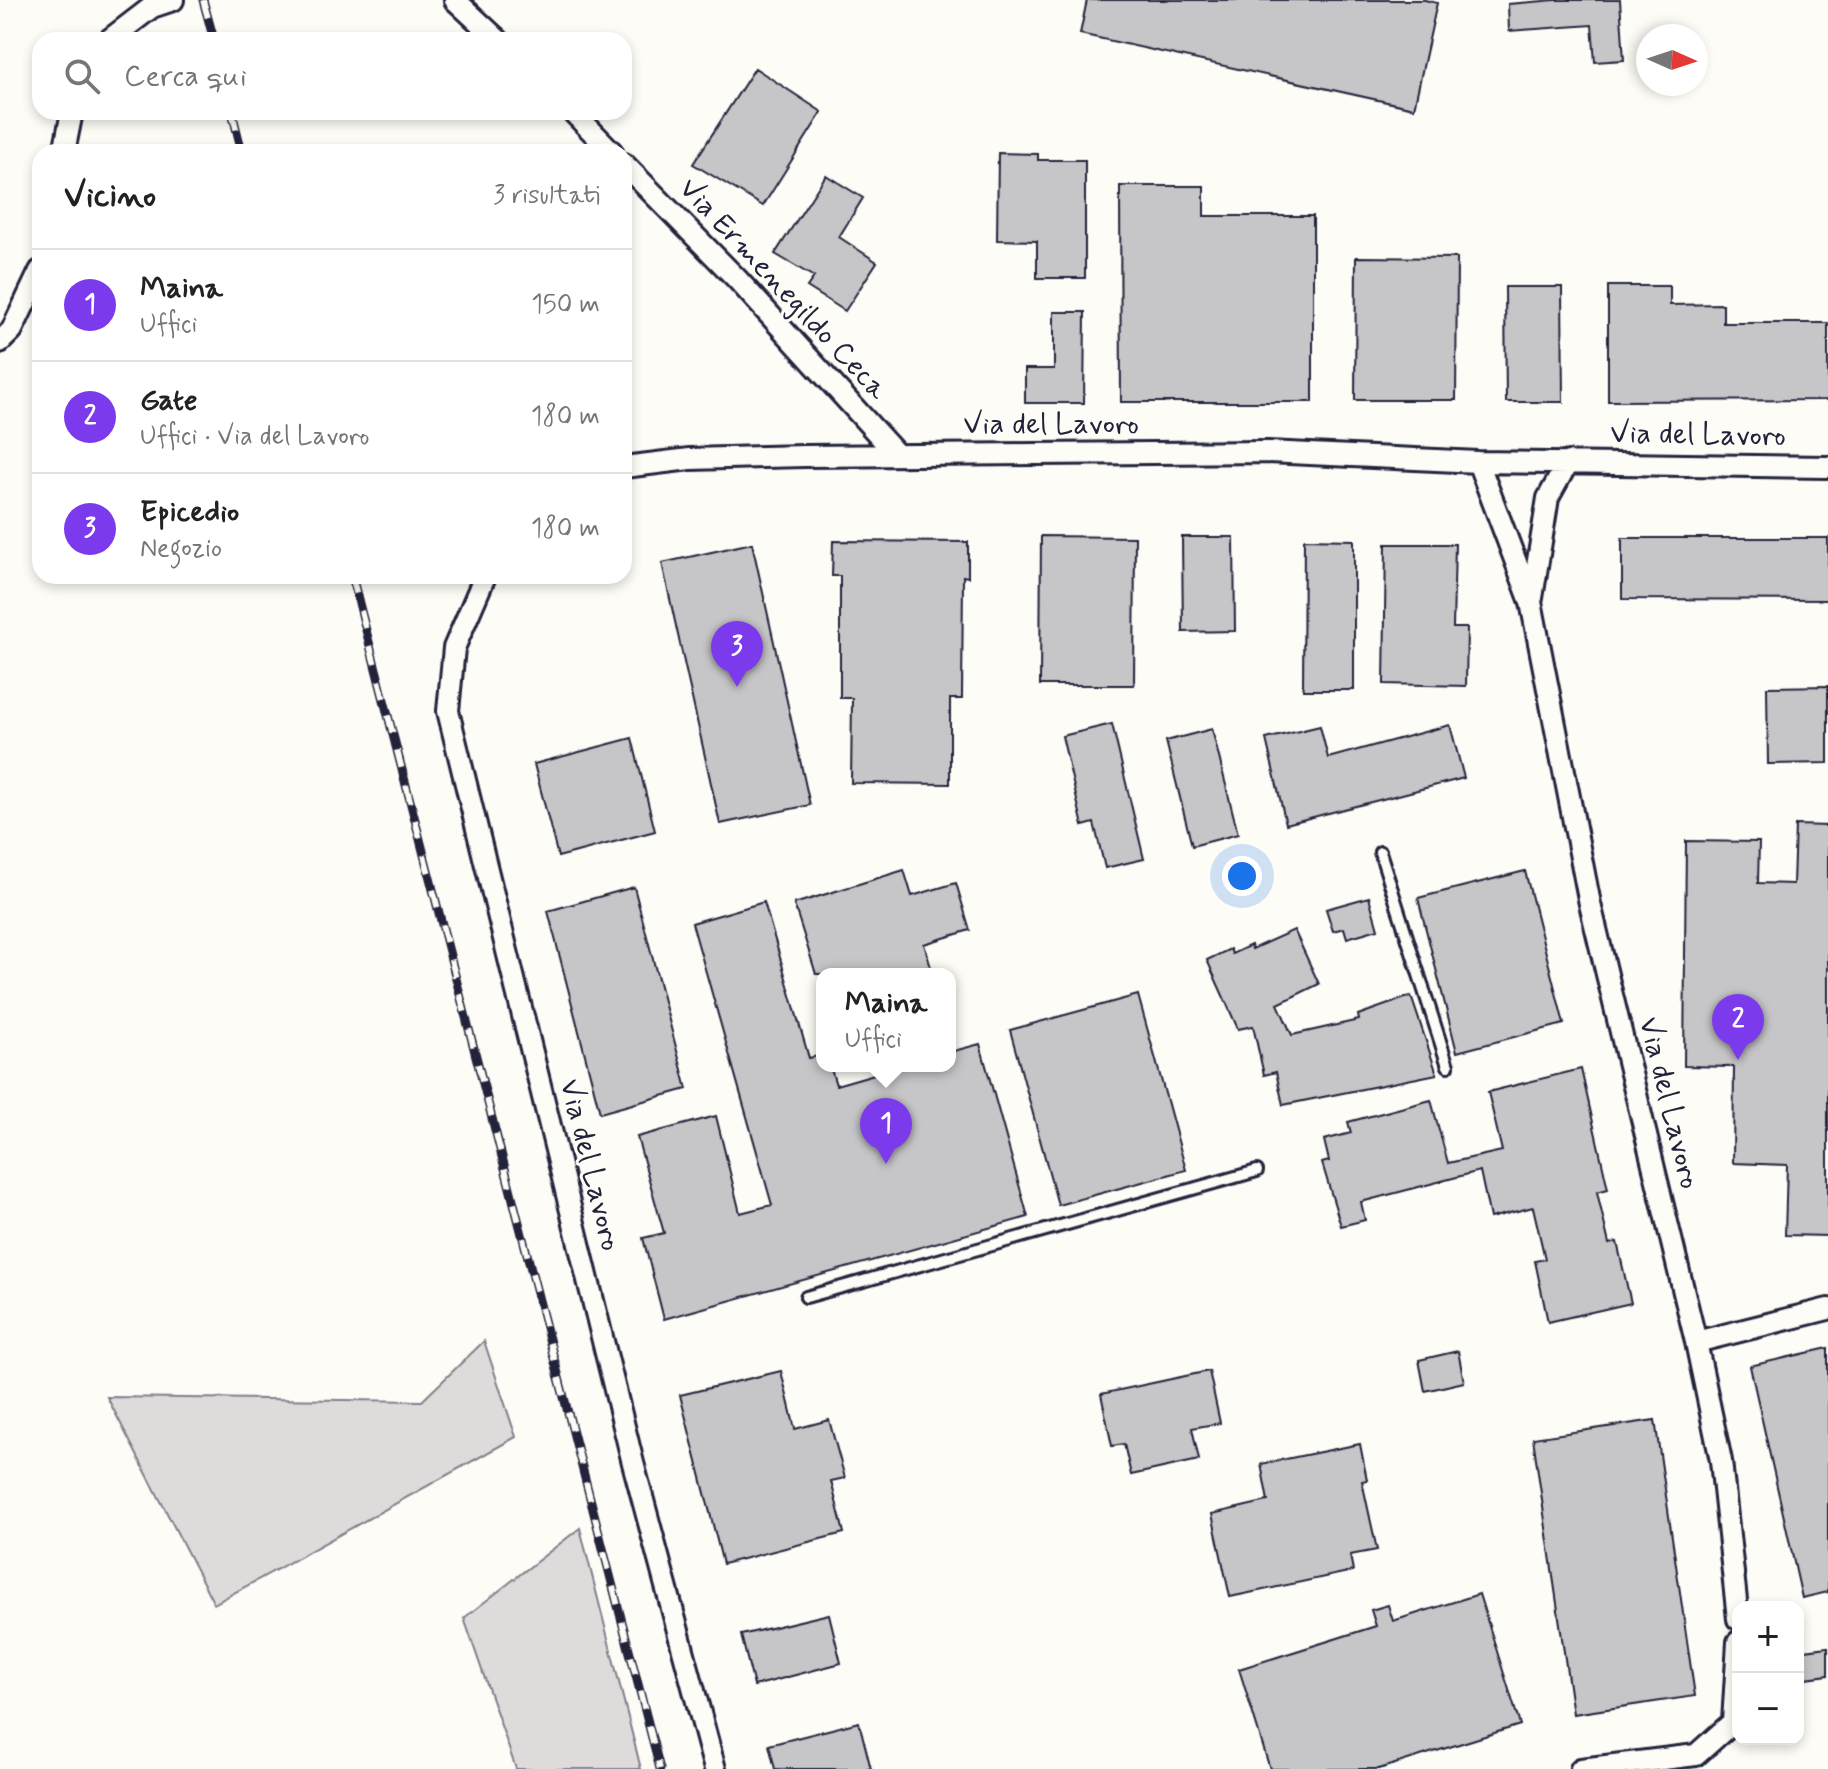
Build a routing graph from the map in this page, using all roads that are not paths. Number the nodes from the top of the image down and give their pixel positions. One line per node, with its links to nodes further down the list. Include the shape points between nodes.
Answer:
1 (173, 0): 3 (street, via 152,7)
2 (455, 0): 4 (street)
3 (119, 32)
4 (489, 32)
5 (70, 120): 7 (street)
6 (581, 120): 8 (street)
7 (66, 144)
8 (604, 144)
9 (632, 172): 12 (street, Via Ermenegildo Ceca)
10 (32, 289): 11 (street, via 19,319)
11 (0, 342)
12 (897, 455): 13 (street, Via del Lavoro, via 1268,452); 15 (street, Via del Lavoro, via 690,459)
13 (1478, 462): 14 (street, Via del Lavoro); 18 (street, Via del Lavoro)
14 (1568, 462): 16 (street, Via del Lavoro); 18 (street, Via del Lavoro, via 1548,498)
15 (632, 466)
16 (1828, 467)
17 (482, 584): 27 (street, Via del Lavoro, via 454,648 448,711 633,1463)
18 (1531, 602): 24 (street, Via del Lavoro, via 1590,904)
19 (1380, 852): 20 (lane)
20 (1448, 1066)
21 (1257, 1171): 22 (lane)
22 (806, 1297)
23 (1828, 1309): 24 (street)
24 (1696, 1342): 25 (street, Via del Lavoro, via 1721,1461)
25 (1736, 1601)
26 (1736, 1673): 28 (street, via 1733,1722 1696,1755)
27 (715, 1769)
28 (1581, 1769)

